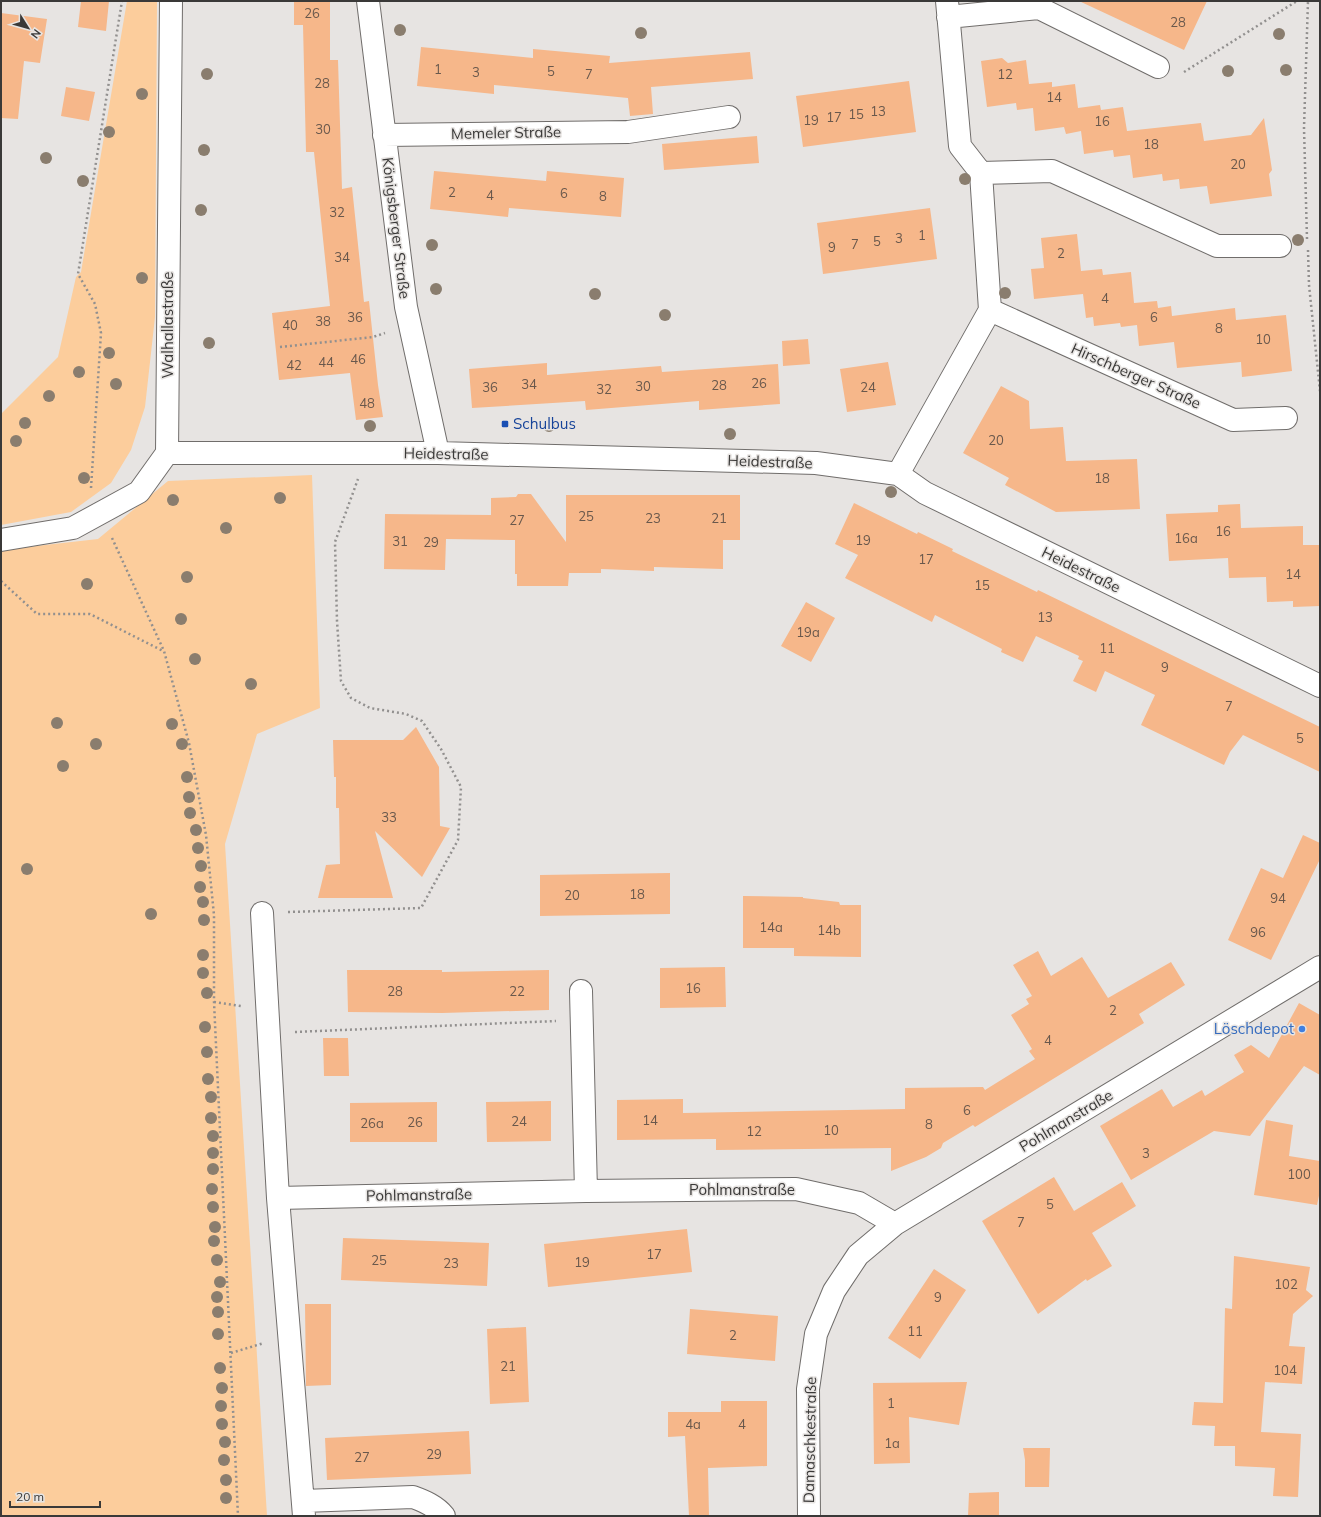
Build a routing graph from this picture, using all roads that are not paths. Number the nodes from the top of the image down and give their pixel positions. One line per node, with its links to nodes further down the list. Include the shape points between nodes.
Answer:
1 (171, 1): 11 (street, Walhallastraße)
2 (368, 1): 6 (street, Königsberger Straße)
3 (947, 9): 4 (street, via 1039,8); 7 (street, via 960,146)
4 (1158, 67)
5 (729, 117): 6 (street, Memeler Straße, via 628,132)
6 (384, 135): 12 (street, Königsberger Straße, via 406,307)
7 (981, 172): 8 (street, via 1052,171 1217,246); 9 (street)
8 (1280, 246)
9 (990, 310): 10 (street, Hirschberger Straße, via 1233,420); 13 (street)
10 (1286, 418)
11 (168, 453): 12 (street, Heidestraße); 14 (street, via 139,492 73,528)
12 (438, 453): 13 (street, Heidestraße, via 816,463)
13 (898, 474): 15 (street, Heidestraße, via 924,493)
14 (1, 540)
15 (1320, 686)
16 (262, 913): 20 (street)
17 (1320, 967): 21 (street, Pohlmanstraße)
18 (581, 991): 19 (street)
19 (586, 1191): 20 (street, Pohlmanstraße); 21 (street, Pohlmanstraße, via 796,1188 859,1203)
20 (278, 1198): 22 (street)
21 (895, 1224): 24 (street, Damaschkestraße, via 858,1255 834,1291 816,1334 808,1389)
22 (304, 1508): 23 (street, via 413,1497 432,1506)
23 (444, 1516)
24 (809, 1516)

